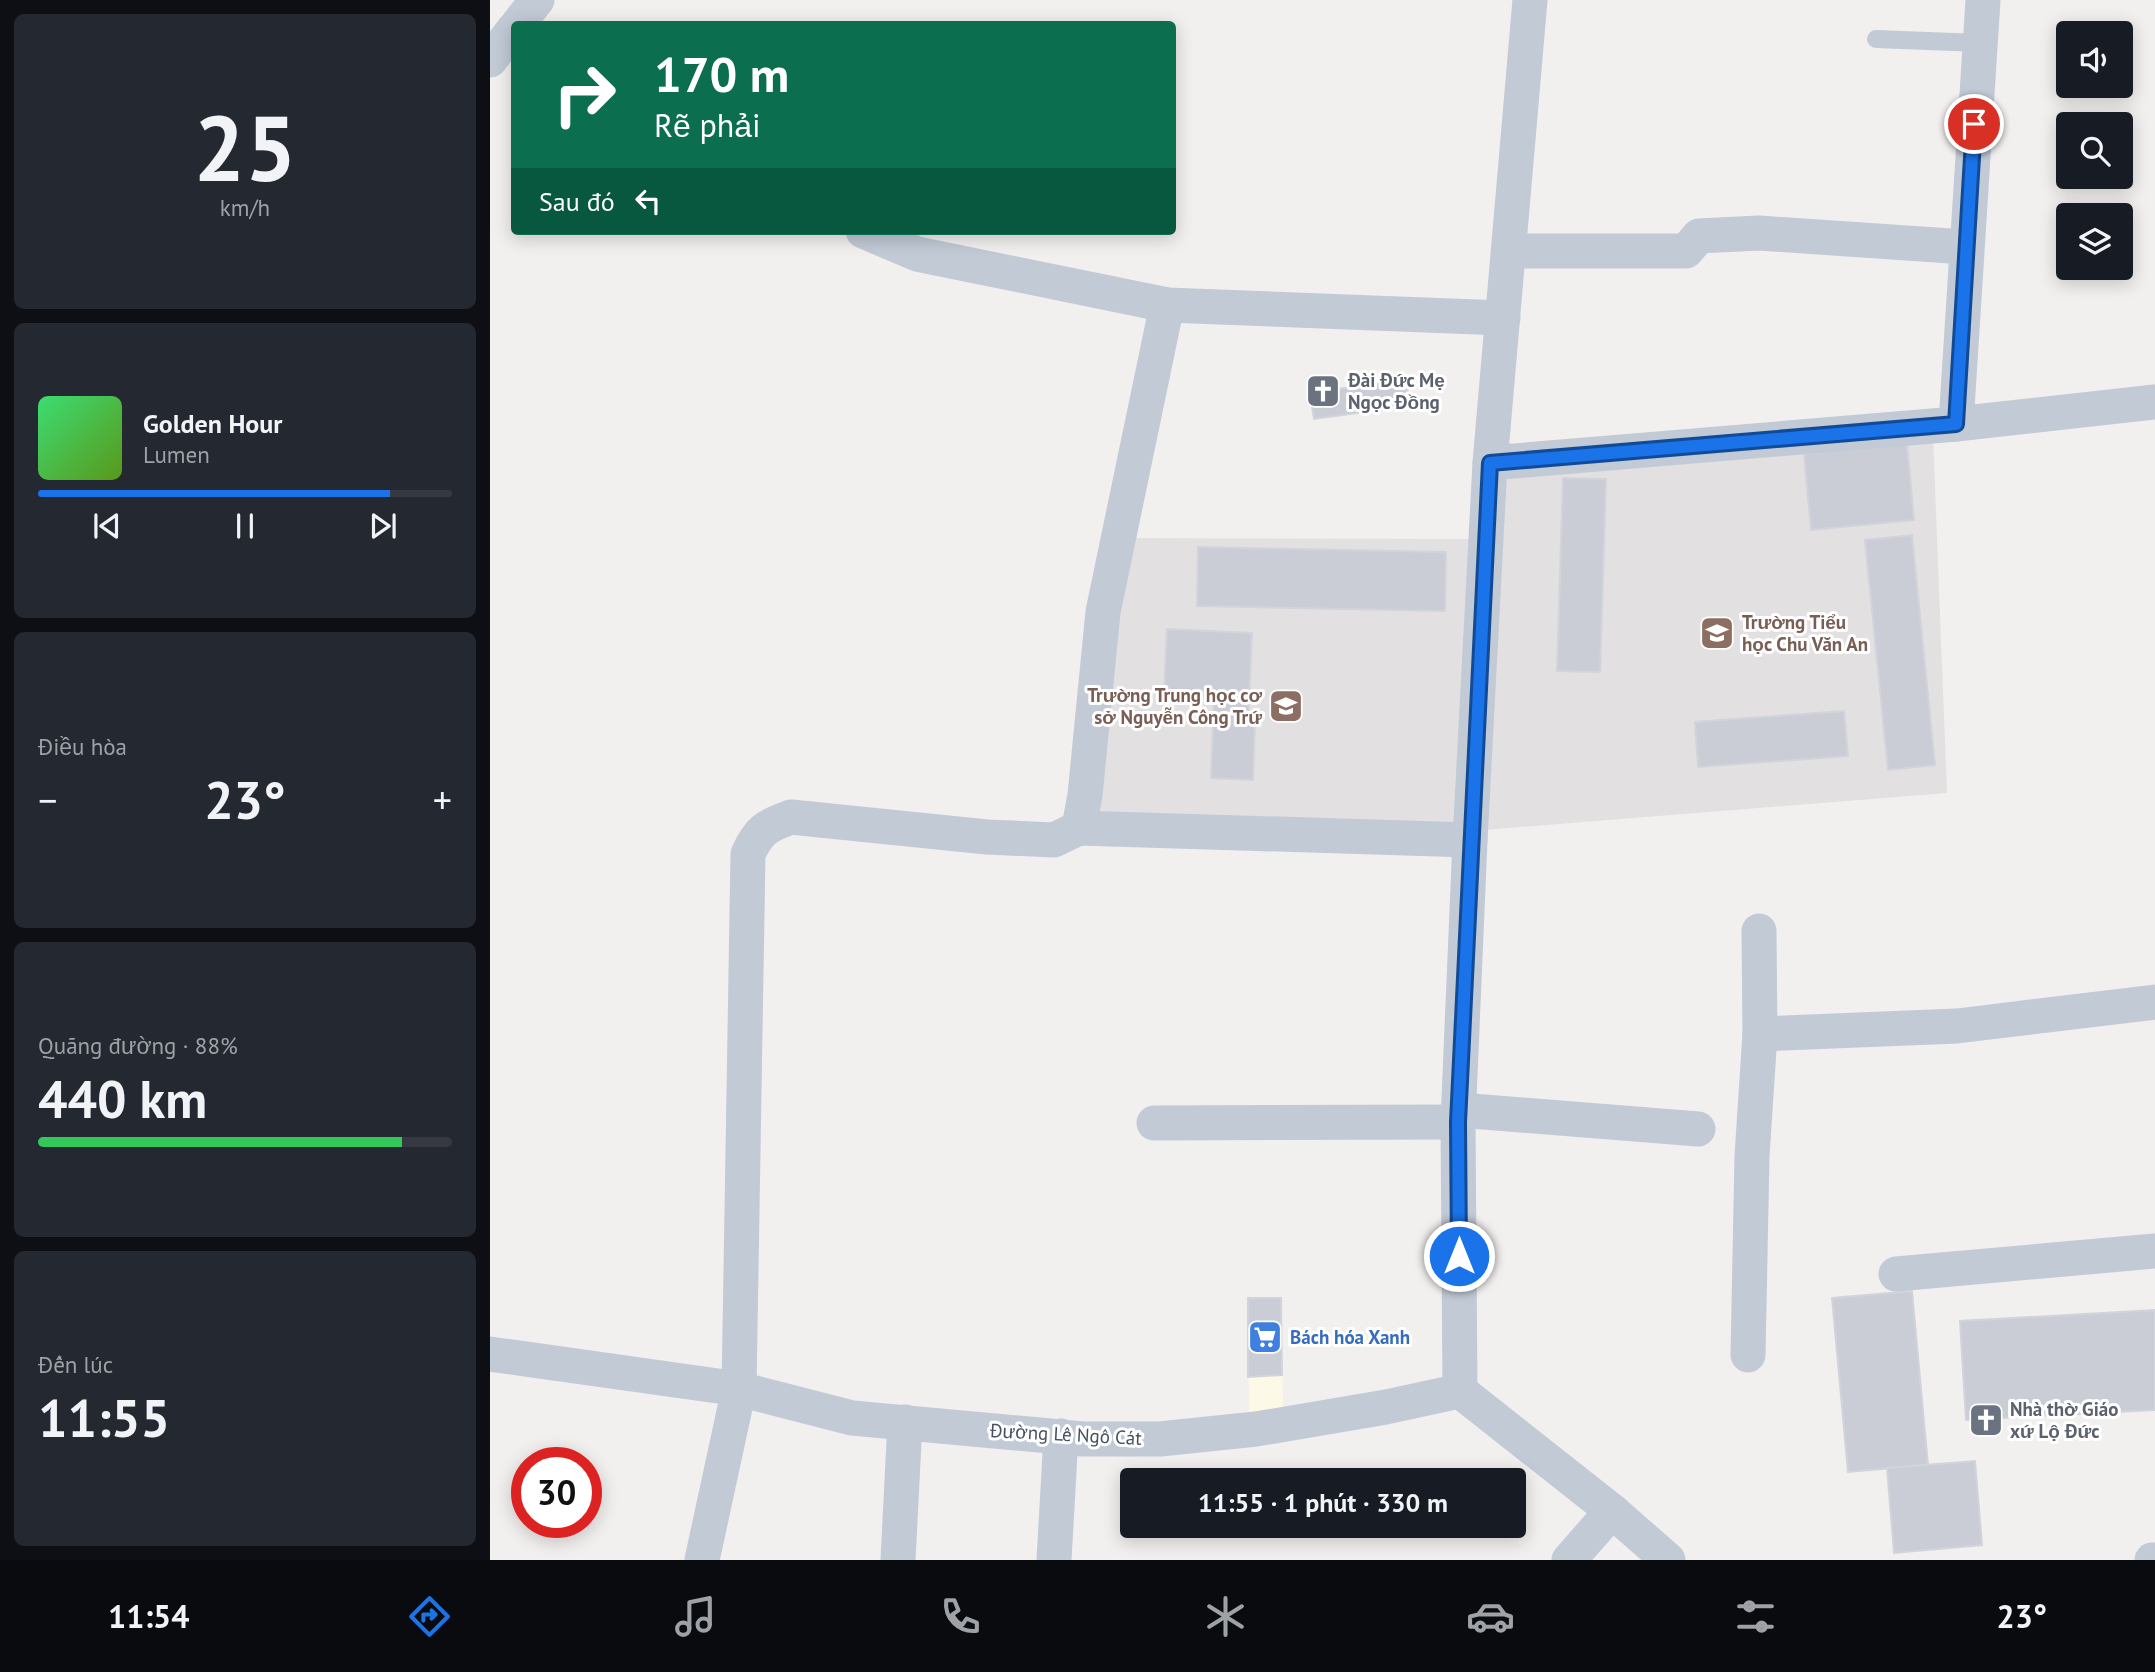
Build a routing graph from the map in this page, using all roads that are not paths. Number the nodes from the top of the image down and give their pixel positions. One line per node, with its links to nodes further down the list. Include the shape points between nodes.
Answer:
1 (1530, 0): 9 (street)
2 (1983, 0): 5 (street)
3 (511, 36): 6 (street)
4 (1876, 39): 5 (lane)
5 (1980, 43): 8 (street)
6 (490, 60)
7 (872, 235): 10 (street, via 917,254)
8 (1966, 247): 9 (street, via 1759,233 1705,235 1686,251); 13 (street)
9 (1509, 251): 11 (street)
10 (1167, 305): 11 (street); 15 (street, via 1103,612)
11 (1503, 318): 14 (street)
12 (2155, 402): 13 (street)
13 (1956, 424): 14 (street)
14 (1490, 463): 16 (street)
15 (1079, 828): 16 (street); 27 (street, via 1054,839 987,837 791,817 768,825 756,837 748,854)
16 (1470, 840): 20 (street)
17 (1759, 931): 19 (street)
18 (2155, 1002): 19 (street, via 1957,1026)
19 (1760, 1034): 26 (street)
20 (1459, 1116): 21 (street); 22 (street); 28 (street)
21 (1154, 1122)
22 (1698, 1129)
23 (2155, 1251): 24 (street)
24 (1896, 1274)
25 (490, 1354): 27 (street, Đường Lê Ngô Cát)
26 (1748, 1355)
27 (739, 1388): 29 (street, Đường Lê Ngô Cát, via 852,1418); 32 (street)
28 (1460, 1391): 30 (street, Đường Lê Ngô Cát, via 1256,1429 1160,1439); 31 (street)
29 (905, 1422): 30 (street, Đường Lê Ngô Cát); 33 (street)
30 (1060, 1436): 34 (street)
31 (1612, 1511): 35 (street); 36 (street)
32 (702, 1560)
33 (898, 1560)
34 (1054, 1560)
35 (1569, 1560)
36 (1668, 1560)

